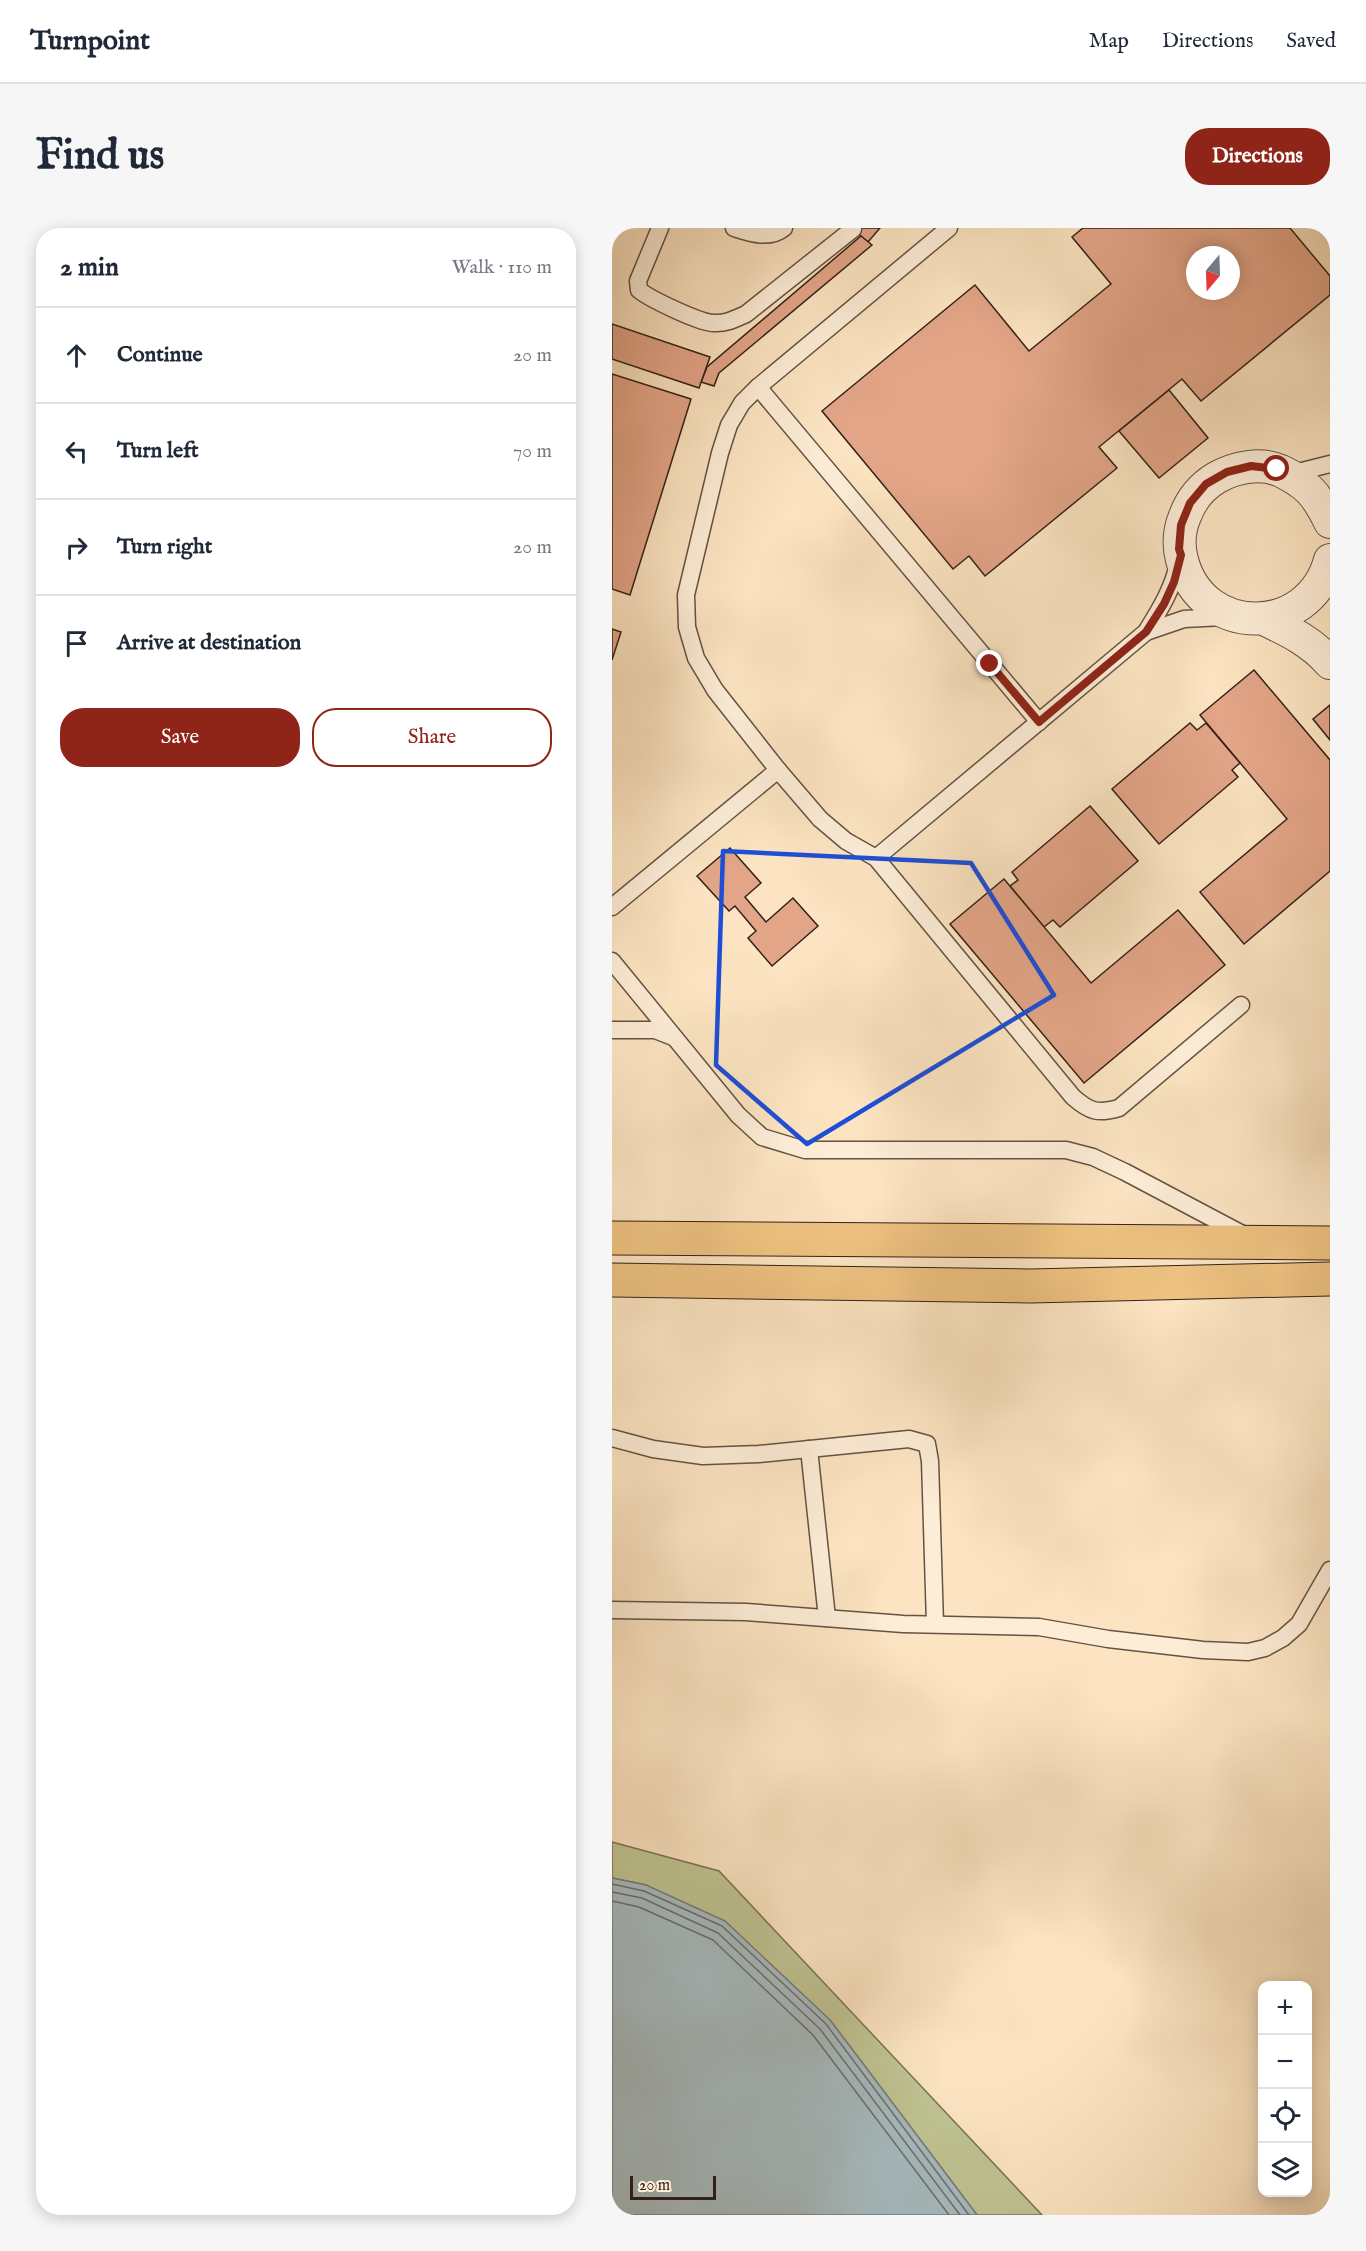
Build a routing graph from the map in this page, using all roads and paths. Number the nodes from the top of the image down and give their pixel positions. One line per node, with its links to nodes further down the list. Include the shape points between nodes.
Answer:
1 (660, 228): 5 (lane, via 638,281 639,290 648,298 712,324 746,314)
2 (734, 228): 3 (lane, via 764,235)
3 (784, 228)
4 (949, 228): 6 (lane)
5 (853, 229)
6 (758, 387): 15 (lane); 16 (lane, via 742,403 729,425 720,453 686,595 687,627 696,658 715,690)
7 (1330, 464): 8 (lane)
8 (1288, 475): 9 (street, via 1301,480 1319,499); 10 (street, via 1277,469 1251,466 1227,472 1206,484 1190,503 1181,525)
9 (1330, 522)
10 (1181, 555): 12 (street, via 1185,573 1198,593 1217,609); 13 (lane, via 1174,582)
11 (1329, 573): 12 (street, via 1311,597 1289,612)
12 (1252, 618): 13 (lane, via 1184,619); 14 (street, via 1299,636)
13 (1146, 632): 15 (lane)
14 (1330, 663)
15 (1039, 722): 17 (lane)
16 (778, 770): 17 (lane, via 820,819 846,841); 18 (lane)
17 (876, 858): 20 (lane, via 1085,1107 1103,1113 1119,1108)
18 (612, 907)
19 (612, 961): 22 (lane)
20 (1241, 1005)
21 (612, 1030): 22 (lane, via 655,1030)
22 (674, 1037): 24 (lane, via 738,1115 762,1137 805,1150 1066,1150 1125,1172)
23 (612, 1238): 24 (main road)
24 (1258, 1242): 25 (main road)
25 (1330, 1242)
26 (1330, 1279): 27 (main road, via 1031,1286)
27 (612, 1280)
28 (612, 1438): 29 (lane, via 703,1456)
29 (809, 1449): 32 (lane); 33 (lane, via 909,1439 927,1444)
30 (1330, 1570): 33 (lane, via 1299,1624 1265,1648 1248,1652 1108,1640 1039,1627)
31 (612, 1610): 32 (lane)
32 (827, 1618): 33 (lane)
33 (935, 1624)

